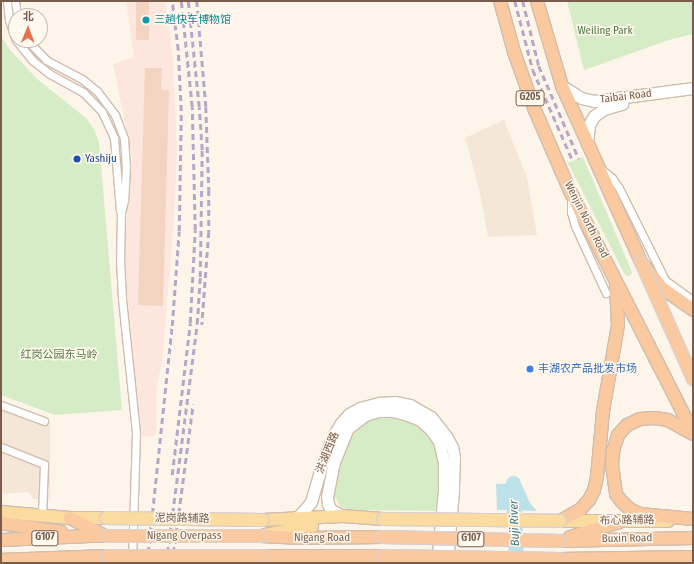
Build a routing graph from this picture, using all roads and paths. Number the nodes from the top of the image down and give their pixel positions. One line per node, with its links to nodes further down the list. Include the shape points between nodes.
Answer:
1 (500, 1): 10 (highway, Wenjin North Road / G205, via 514,52 534,108)
2 (537, 1): 5 (highway)
3 (22, 48): 11 (street, via 32,60 50,74 83,92 102,112 114,138)
4 (35, 48): 11 (street, via 46,60 88,84 102,96 115,115 124,139 125,151 124,200)
5 (562, 86): 6 (main road, Taibai Road, via 575,95 594,101); 8 (highway)
6 (693, 88)
7 (693, 95): 8 (main road, Taibai Road, via 604,109 590,121)
8 (587, 144): 9 (highway)
9 (597, 167): 12 (highway); 15 (street, via 605,171 619,188 665,280)
10 (570, 191): 13 (highway, Wenjin North Road / G205); 14 (street, via 575,226)
11 (121, 213): 41 (street, via 120,278 136,433)
12 (641, 262): 15 (highway, bridge, via 656,282); 16 (highway, bridge)
13 (615, 276): 19 (highway, Wenjin North Road / G205); 28 (highway, via 618,325 603,411 597,477 589,500 580,510)
14 (606, 293)
15 (690, 305)
16 (693, 379)
17 (1, 405): 18 (street)
18 (44, 421)
19 (693, 433): 27 (highway, via 668,420 640,419 628,425 618,436 612,465 616,494 631,510 640,514)
20 (1, 447): 22 (street, via 44,464)
21 (1, 512): 22 (main road, 泥岗路辅路)
22 (42, 515): 24 (main road, 泥岗路辅路)
23 (343, 516): 25 (main road, 泥岗路辅路); 26 (main road, 泥岗路辅路); 42 (main road, via 331,510 327,497 334,462 348,428 365,415 378,411 392,411 420,420 439,441 444,463)
24 (70, 518): 26 (main road, 泥岗路辅路, bridge); 32 (highway)
25 (362, 519): 28 (main road, 泥岗路辅路, bridge); 33 (main road, 泥岗路辅路, via 293,528)
26 (291, 520): 43 (main road, 洪湖西路, via 300,516 311,502 328,448 341,423 349,414 379,403 395,402 410,405 431,416 452,447 453,490)
27 (693, 520): 29 (main road, 布心路辅路)
28 (560, 521): 29 (main road, 布心路辅路)
29 (620, 522): 36 (highway)
30 (1, 523): 31 (highway)
31 (90, 536): 32 (highway, G107); 35 (highway, G107)
32 (106, 536): 33 (highway, Nigang Overpass / G107, bridge)
33 (261, 536): 36 (highway, Nigang Road / G107, bridge)
34 (693, 538): 36 (highway, Buxin Road / G107)
35 (1, 540)
36 (560, 541)
37 (263, 556): 39 (highway, Nigang Overpass / G107, bridge, via 107,556); 40 (highway, Nigang Road / G107, bridge)
38 (693, 557): 40 (highway, Buxin Road / G107)
39 (1, 560)
40 (565, 561)
41 (132, 563)
42 (437, 563)
43 (447, 563)

